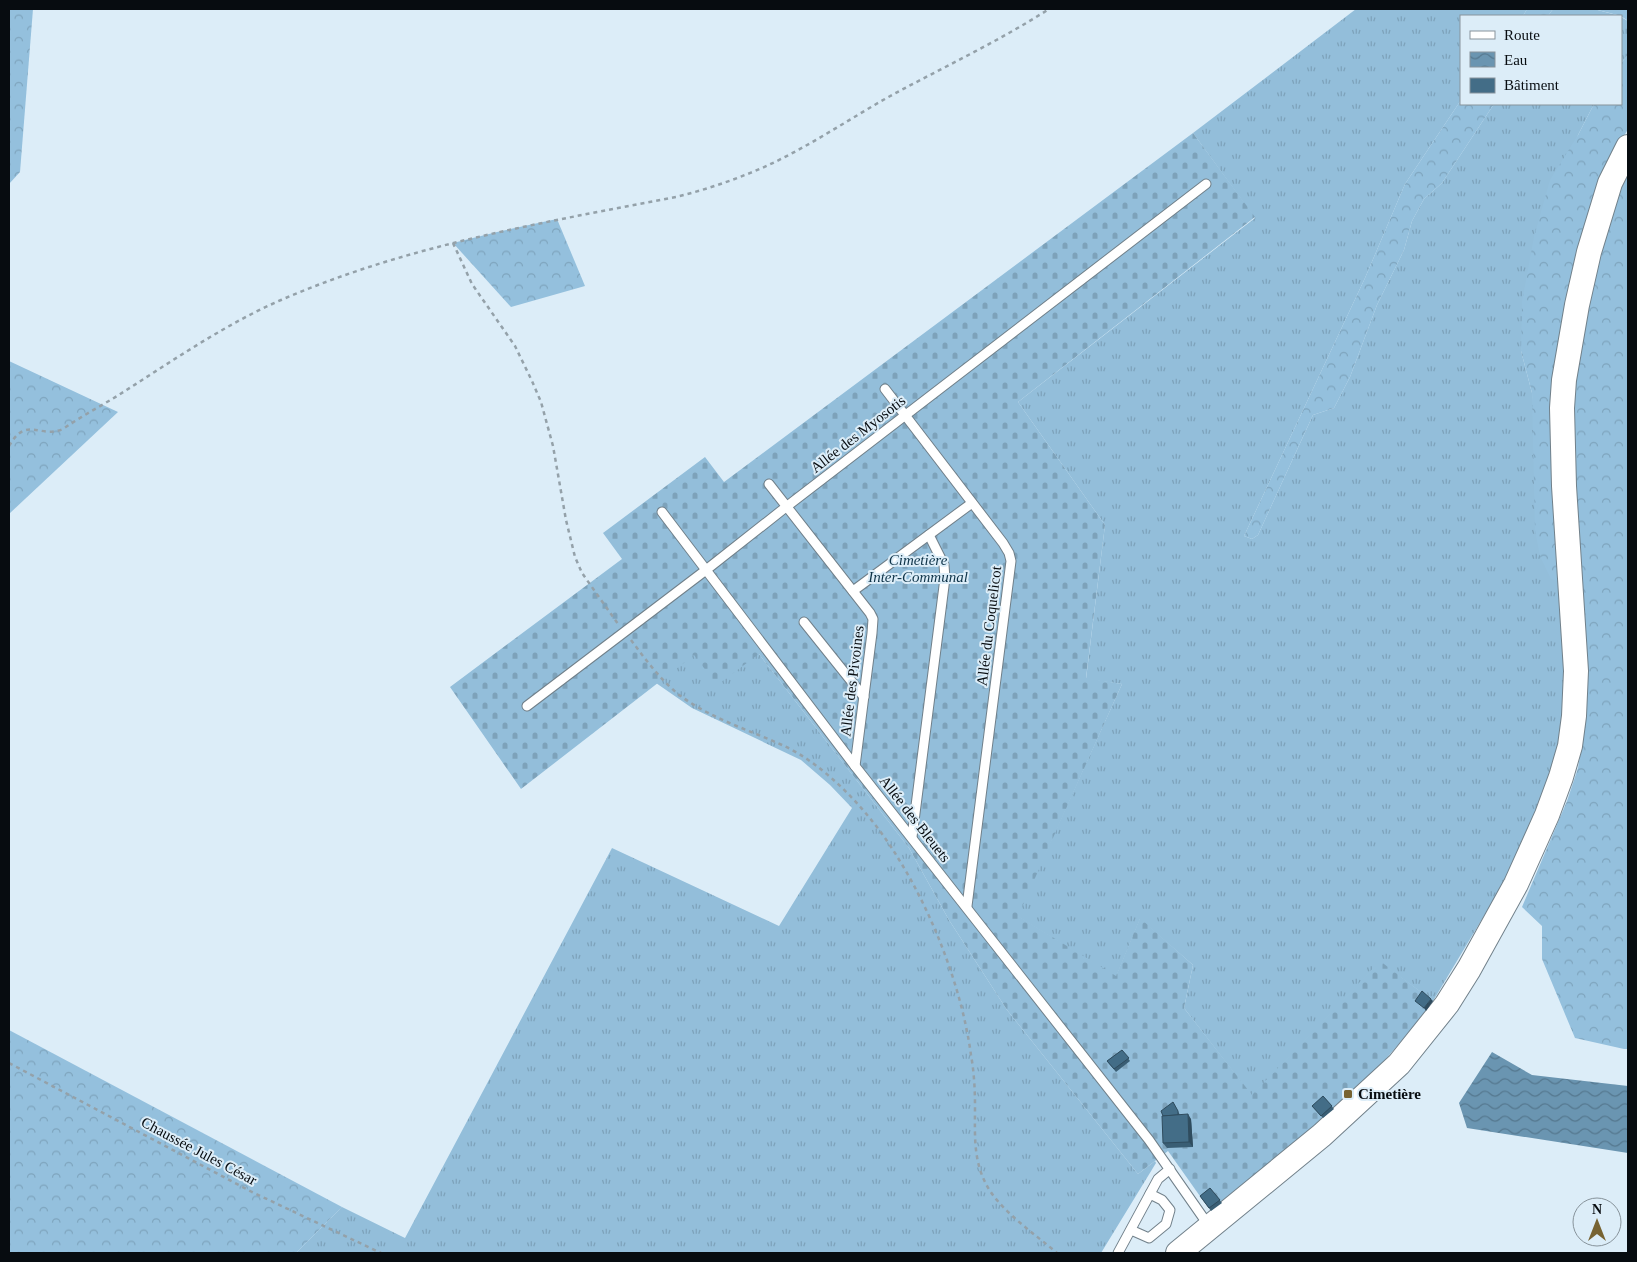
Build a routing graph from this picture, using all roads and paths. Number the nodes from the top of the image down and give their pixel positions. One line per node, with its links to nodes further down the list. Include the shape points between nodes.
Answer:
1 (1049, 9): 4 (path, via 792,153 700,192)
2 (1628, 147): 25 (main road, via 1610,183 1588,252 1564,380 1564,486 1576,670 1570,746 1556,793 1504,906 1459,986 1423,1035 1367,1096)
3 (1206, 184): 6 (lane, Allée des Myosotis)
4 (453, 243): 7 (path, via 384,262 281,300 238,321 64,429 50,432 30,428 14,436); 16 (path, via 472,284 515,346 532,381 553,446 575,557 582,573)
5 (885, 388): 6 (lane, Allée du Coquelicot)
6 (906, 415): 9 (lane, Allée du Coquelicot); 10 (lane, Allée des Myosotis)
7 (9, 446)
8 (769, 484): 10 (lane, Allée des Pivoines)
9 (972, 503): 12 (lane); 21 (lane, Allée du Coquelicot, via 1003,543 1011,561)
10 (786, 507): 13 (lane, Allée des Myosotis); 14 (lane, Allée des Pivoines)
11 (662, 512): 13 (lane, Allée des Bleuets)
12 (929, 535): 14 (lane); 20 (lane, via 944,565 945,578)
13 (706, 570): 16 (lane, Allée des Myosotis); 19 (lane, Allée des Bleuets)
14 (853, 592): 17 (lane, Allée des Pivoines, via 873,619)
15 (804, 622): 17 (lane)
16 (624, 632): 18 (lane, Allée des Myosotis); 28 (path, via 678,694 713,716 784,746 813,764 870,819 897,856 926,909 961,1005 972,1055 975,1149 981,1174 987,1187 1006,1209)
17 (864, 697): 19 (lane, Allée des Pivoines)
18 (527, 706)
19 (856, 766): 20 (lane, Allée des Bleuets)
20 (912, 837): 21 (lane, Allée des Bleuets)
21 (967, 906): 23 (lane, Allée des Bleuets)
22 (9, 1062): 27 (path, Chaussée Jules César, via 252,1192)
23 (1170, 1169): 24 (lane, via 1158,1179); 25 (lane, Allée des Bleuets)
24 (1150, 1194): 26 (lane); 26 (lane, via 1162,1200 1170,1210 1166,1224 1149,1238)
25 (1210, 1227): 30 (main road)
26 (1131, 1230): 29 (lane)
27 (382, 1253)
28 (1057, 1253)
29 (1118, 1253)
30 (1178, 1253)

